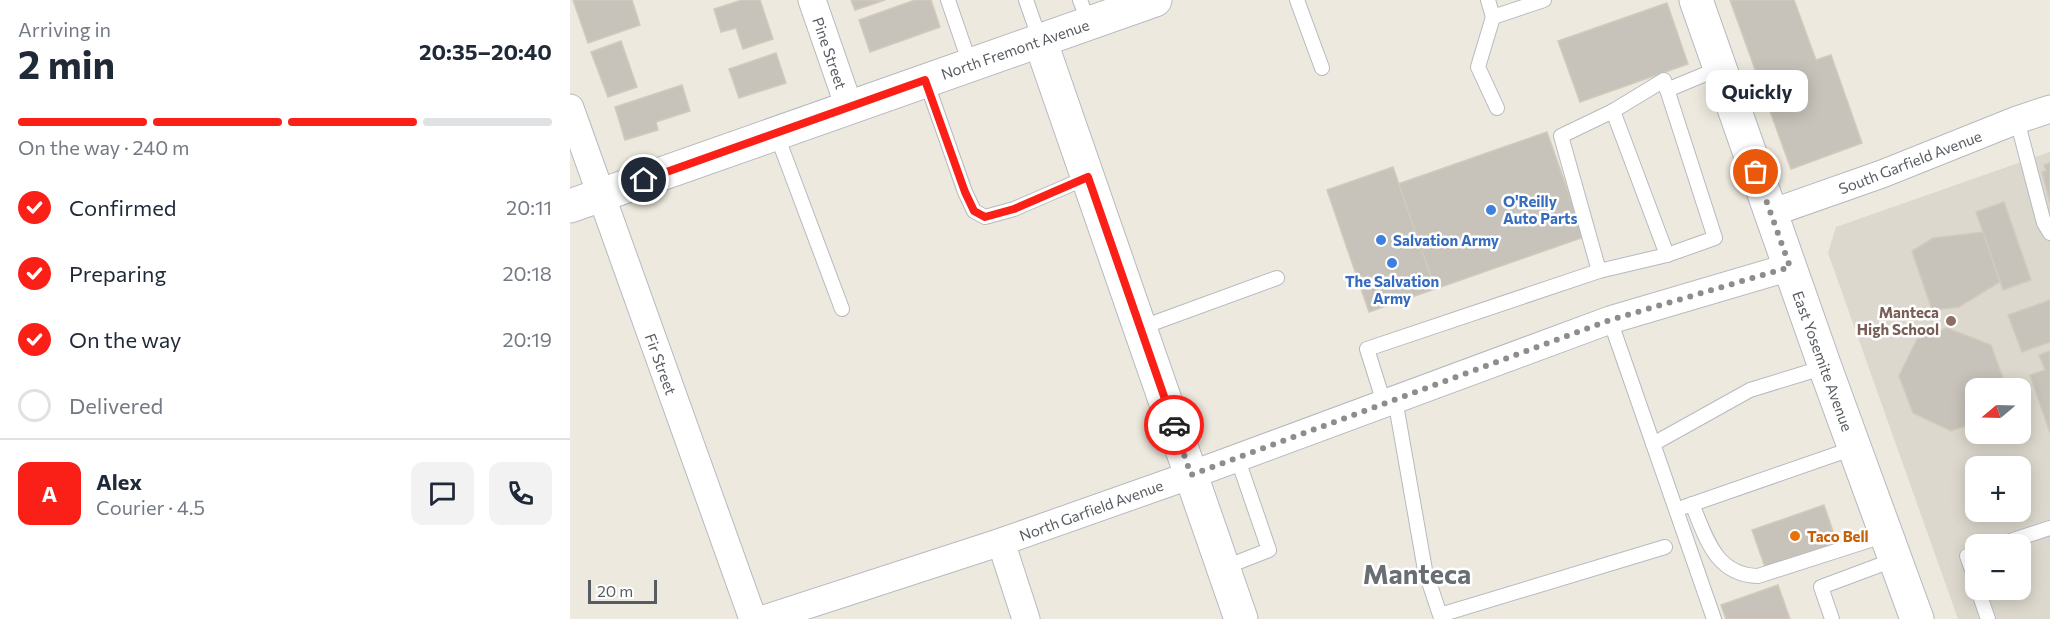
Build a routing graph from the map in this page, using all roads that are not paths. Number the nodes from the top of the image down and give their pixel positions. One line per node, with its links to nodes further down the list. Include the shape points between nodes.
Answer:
1 (812, 0): 17 (street, Pine Street)
2 (948, 0): 12 (lane)
3 (1026, 0): 11 (lane)
4 (1155, 0): 9 (street, North Fremont Avenue)
5 (1297, 0): 13 (lane)
6 (1488, 0): 10 (lane)
7 (1544, 0): 10 (lane)
8 (1696, 0): 14 (street, East Yosemite Avenue)
9 (1085, 11): 11 (street, North Fremont Avenue)
10 (1493, 17): 19 (lane, via 1478,67)
11 (1040, 40): 12 (street, North Fremont Avenue); 24 (street)
12 (970, 64): 15 (street, North Fremont Avenue)
13 (1322, 68)
14 (1720, 68): 16 (lane); 27 (street, East Yosemite Avenue)
15 (925, 80): 17 (street, North Fremont Avenue); 24 (lane, via 974,211 985,217 1014,209)
16 (1667, 90): 21 (lane, via 1664,80); 29 (lane, via 1715,238)
17 (849, 107): 23 (street, North Fremont Avenue)
18 (570, 108): 25 (street, Fir Street)
19 (1497, 108)
20 (2050, 109): 22 (street, South Garfield Avenue)
21 (1613, 111): 29 (lane); 31 (lane, via 1561,136)
22 (2018, 120): 27 (street, South Garfield Avenue); 28 (lane, via 2044,223)
23 (776, 133): 25 (street, North Fremont Avenue); 33 (lane)
24 (1088, 177): 35 (street)
25 (600, 195): 26 (street, North Fremont Avenue); 51 (street, Fir Street)
26 (570, 206)
27 (1771, 213): 30 (street, East Yosemite Avenue)
28 (2050, 233)
29 (1667, 255): 31 (lane)
30 (1790, 267): 34 (street, North Garfield Avenue); 36 (street, East Yosemite Avenue)
31 (1599, 271): 37 (lane, via 1367,349)
32 (1277, 278): 35 (lane)
33 (842, 309)
34 (1610, 320): 37 (street, North Garfield Avenue); 38 (lane)
35 (1140, 328): 41 (street)
36 (1825, 367): 38 (lane, via 1750,390); 39 (street, East Yosemite Avenue)
37 (1389, 401): 40 (street, North Garfield Avenue); 47 (lane, via 1425,570 1440,615)
38 (1653, 444): 43 (lane)
39 (1854, 448): 42 (lane); 48 (street, East Yosemite Avenue)
40 (1237, 457): 41 (street, North Garfield Avenue); 49 (lane, via 1269,550)
41 (1191, 475): 46 (street, North Garfield Avenue); 49 (street)
42 (1692, 504): 43 (lane); 48 (lane, via 1711,550 1731,570 1745,576)
43 (1676, 509): 55 (lane)
44 (2050, 528): 45 (lane)
45 (2031, 534)
46 (1001, 542): 52 (street, North Garfield Avenue); 53 (street)
47 (1665, 547)
48 (1891, 547): 56 (lane, via 1821,587); 57 (street, East Yosemite Avenue)
49 (1223, 568): 54 (street)
50 (1981, 600): 58 (lane)
51 (753, 619)
52 (764, 619)
53 (1026, 619)
54 (1241, 619)
55 (1714, 619)
56 (1832, 619)
57 (1917, 619)
58 (1988, 619)

